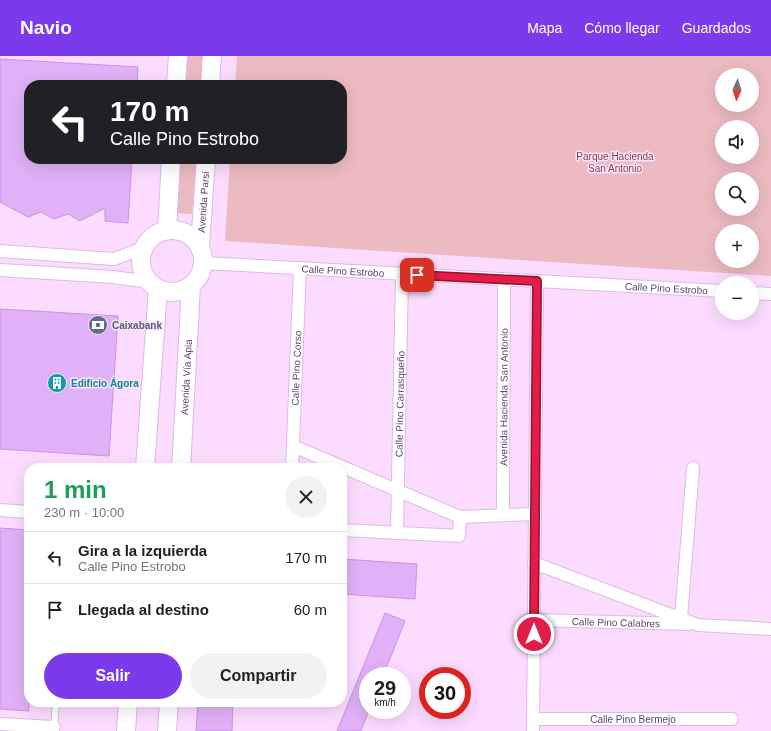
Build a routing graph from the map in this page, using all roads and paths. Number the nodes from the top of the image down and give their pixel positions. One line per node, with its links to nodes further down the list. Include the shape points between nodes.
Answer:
1 (178, 56): 3 (street)
2 (212, 56): 4 (street)
3 (176, 80)
4 (210, 80)
5 (171, 164): 7 (street)
6 (206, 164): 10 (street, Avenida Parsi)
7 (167, 230): 8 (street, via 157,233); 10 (street, via 176,230 194,238)
8 (143, 248): 9 (street, via 114,259); 16 (street, via 141,266 144,275)
9 (0, 251)
10 (202, 254): 11 (street, Calle Pino Estrobo); 17 (street, via 197,280)
11 (300, 268): 13 (street, Calle Pino Estrobo); 21 (street, Calle Pino Corso)
12 (0, 270): 16 (street, via 112,277)
13 (402, 274): 14 (street, Calle Pino Estrobo); 28 (street, Calle Pino Carrasqueño)
14 (504, 279): 15 (street, Calle Pino Estrobo); 32 (street, Avenida Hacienda San Antonio)
15 (537, 281): 18 (street, Calle Pino Estrobo); 31 (street)
16 (154, 286): 17 (street, via 175,292); 22 (street)
17 (190, 286): 23 (street, Avenida Vía Apia)
18 (715, 291)
19 (759, 293): 20 (street)
20 (771, 294)
21 (293, 446): 24 (street, Calle Pino Corso); 25 (street)
22 (145, 463)
23 (181, 463)
24 (292, 463)
25 (335, 463)
26 (347, 468): 28 (street)
27 (693, 468): 37 (street)
28 (398, 489): 33 (street); 35 (street, Calle Pino Carrasqueño)
29 (0, 510): 30 (street)
30 (24, 512)
31 (535, 514): 32 (street); 36 (street)
32 (503, 515): 33 (street)
33 (460, 517): 35 (street, via 459,536)
34 (347, 530): 35 (street)
35 (397, 533)
36 (534, 563): 37 (street); 38 (street)
37 (681, 618): 39 (street)
38 (534, 620): 39 (street, Calle Pino Calabres); 46 (street)
39 (698, 624): 40 (street)
40 (771, 629)
41 (56, 707): 47 (lane)
42 (128, 707): 48 (street)
43 (169, 707): 49 (street)
44 (732, 719): 46 (street, Calle Pino Bermejo)
45 (0, 724): 47 (street)
46 (533, 725)
47 (54, 727)
48 (126, 731)
49 (167, 731)

